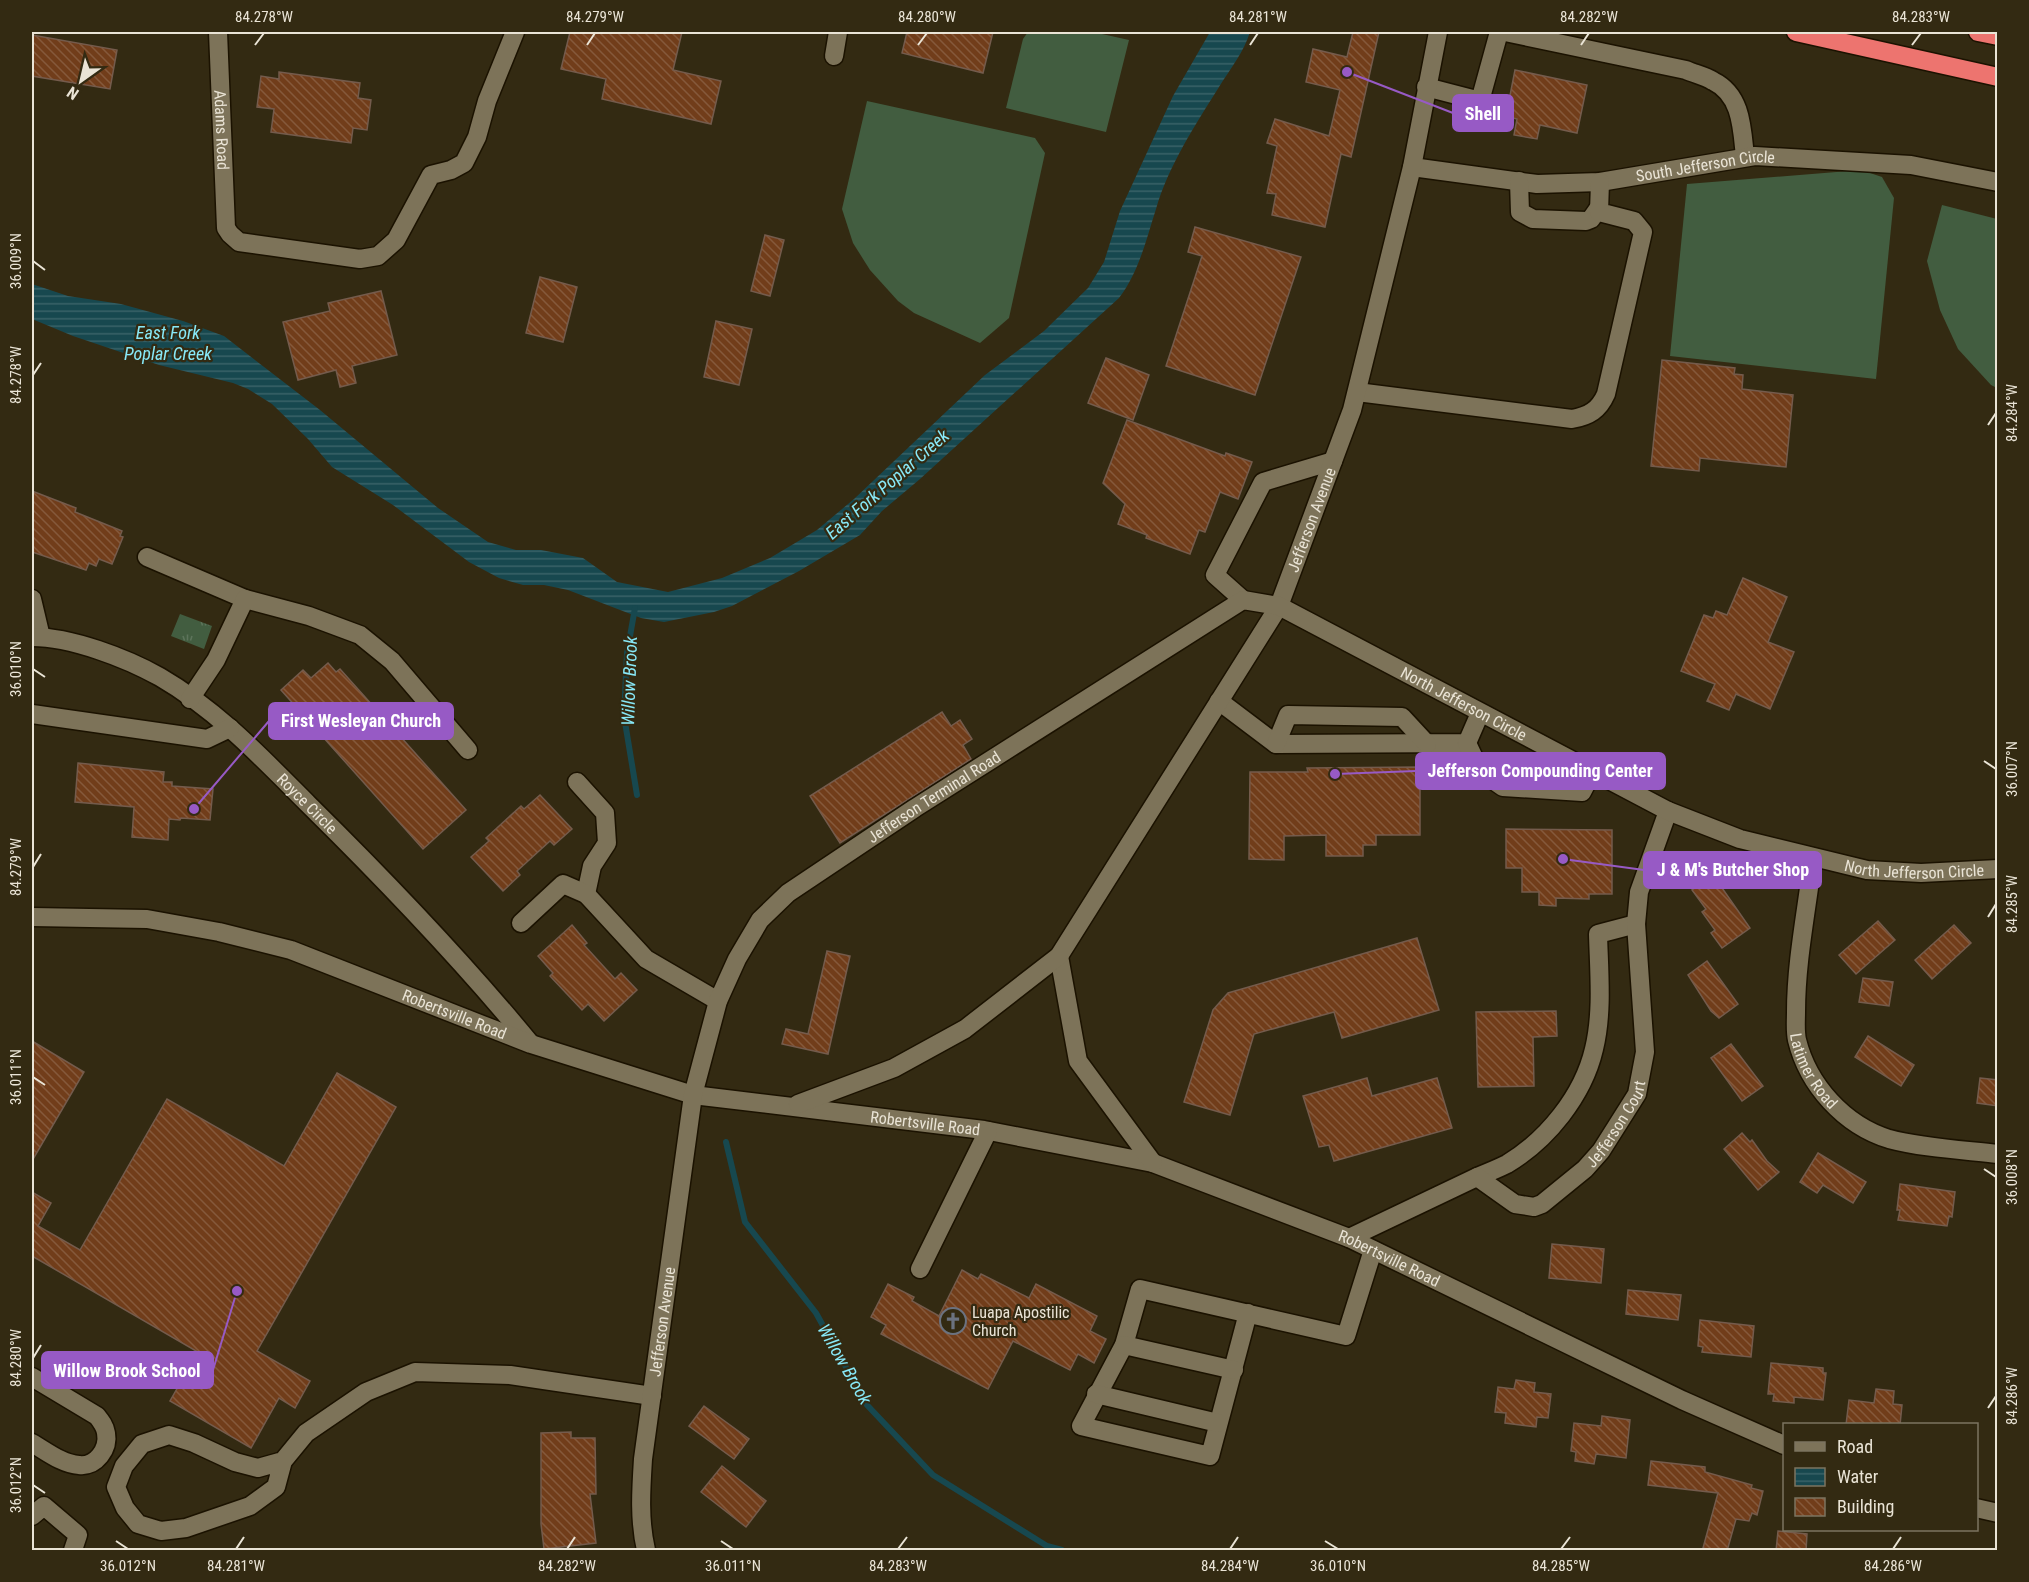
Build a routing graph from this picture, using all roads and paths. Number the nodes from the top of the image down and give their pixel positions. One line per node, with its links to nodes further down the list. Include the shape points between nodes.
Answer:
1 (218, 32): 2 (street, Adams Road, via 226,228 239,242 360,259 378,256 396,240 431,175 464,164)
2 (515, 32)
3 (838, 32): 10 (street)
4 (1438, 32): 12 (street, Jefferson Avenue)
5 (1498, 32): 12 (street, via 1480,101)
6 (1504, 32): 13 (street, via 1686,70 1715,81 1728,93 1741,115)
7 (1796, 32): 11 (highway)
8 (1978, 32): 9 (highway)
9 (1998, 36)
10 (834, 56)
11 (1998, 77)
12 (1426, 87): 14 (street, Jefferson Avenue)
13 (1745, 157): 16 (street, South Jefferson Circle); 17 (street, South Jefferson Circle, via 1911,165)
14 (1412, 167): 15 (street, South Jefferson Circle); 19 (street, Jefferson Avenue)
15 (1518, 181): 16 (street, South Jefferson Circle); 18 (street, via 1520,212 1529,218 1586,221)
16 (1600, 182): 18 (street)
17 (1998, 182)
18 (1598, 209): 19 (street, via 1634,221 1643,232 1601,406 1584,417 1572,419)
19 (1357, 392): 20 (street, Jefferson Avenue)
20 (1333, 461): 24 (street, via 1263,482 1215,575); 25 (street, Jefferson Avenue)
21 (147, 557): 23 (street)
22 (32, 599): 26 (street)
23 (245, 599): 27 (street, via 216,660); 35 (street, via 360,635 392,661)
24 (1243, 600): 25 (street); 46 (street, Jefferson Terminal Road, via 788,893 760,920)
25 (1279, 606): 28 (street, Jefferson Avenue); 29 (street, North Jefferson Circle)
26 (36, 637): 27 (street, Royce Circle, via 79,644 113,656 160,677)
27 (190, 699): 31 (street, Royce Circle)
28 (1219, 701): 33 (street); 45 (street, Jefferson Avenue)
29 (1480, 713): 32 (street); 36 (street, North Jefferson Circle)
30 (32, 714): 31 (street, via 207,739)
31 (231, 728): 47 (street, Royce Circle, via 356,851 488,992)
32 (1467, 743): 34 (street); 36 (street, via 1480,771 1503,786 1582,792)
33 (1276, 744): 34 (street); 34 (street, via 1288,715 1402,717)
34 (1427, 744)
35 (468, 750)
36 (1593, 771): 38 (street, North Jefferson Circle)
37 (577, 782): 41 (street, via 605,813 607,843 592,866)
38 (1668, 810): 39 (street, North Jefferson Circle, via 1740,839); 44 (street, Jefferson Court, via 1639,892)
39 (1814, 858): 40 (street, North Jefferson Circle, via 1868,870 1921,873); 51 (street, Latimer Road, via 1796,998 1796,1039 1811,1076 1825,1096 1866,1129 1890,1139)
40 (1998, 869)
41 (586, 894): 43 (street, via 563,884); 46 (street, via 646,959)
42 (32, 917): 47 (street, Robertsville Road, via 147,919 281,947)
43 (521, 923)
44 (1636, 924): 53 (street, via 1599,934 1599,1016 1594,1050 1580,1086 1543,1136 1507,1164); 53 (street, Jefferson Court, via 1645,1052 1637,1094 1617,1129 1585,1169 1534,1207 1515,1204)
45 (1059, 956): 49 (street, Jefferson Avenue, via 955,1034 894,1068); 52 (street, via 1078,1061)
46 (718, 1001): 48 (street, Jefferson Terminal Road)
47 (531, 1044): 48 (street, Robertsville Road)
48 (693, 1095): 49 (street, Robertsville Road); 62 (street, Jefferson Avenue)
49 (793, 1106): 50 (street, Robertsville Road)
50 (988, 1131): 52 (street, Robertsville Road); 56 (street)
51 (1998, 1154)
52 (1154, 1163): 54 (street, Robertsville Road)
53 (1477, 1178): 54 (street)
54 (1349, 1238): 55 (street, Robertsville Road)
55 (1372, 1250): 57 (street, via 1346,1336); 65 (street, Robertsville Road, via 1682,1400)
56 (920, 1269)
57 (1248, 1313): 58 (street, via 1140,1289); 59 (street)
58 (1125, 1345): 59 (street); 61 (street)
59 (1234, 1370): 63 (street)
60 (32, 1377): 64 (street, via 97,1416 107,1435 104,1452 94,1462 82,1466 65,1462)
61 (1096, 1394): 63 (street); 63 (street, via 1081,1426 1210,1456)
62 (652, 1396): 66 (street, via 510,1375 415,1372 366,1392 333,1413 306,1433); 71 (street, Jefferson Avenue, via 640,1504)
63 (1218, 1423)
64 (32, 1443)
65 (1783, 1444)
66 (283, 1461): 66 (street, via 258,1468 169,1435 142,1444 124,1466 116,1487 138,1524 161,1531 186,1528 250,1506 276,1487)
67 (1978, 1508): 68 (street)
68 (1998, 1513)
69 (32, 1516): 70 (street, via 44,1506 78,1535)
70 (74, 1551)
71 (646, 1551)

